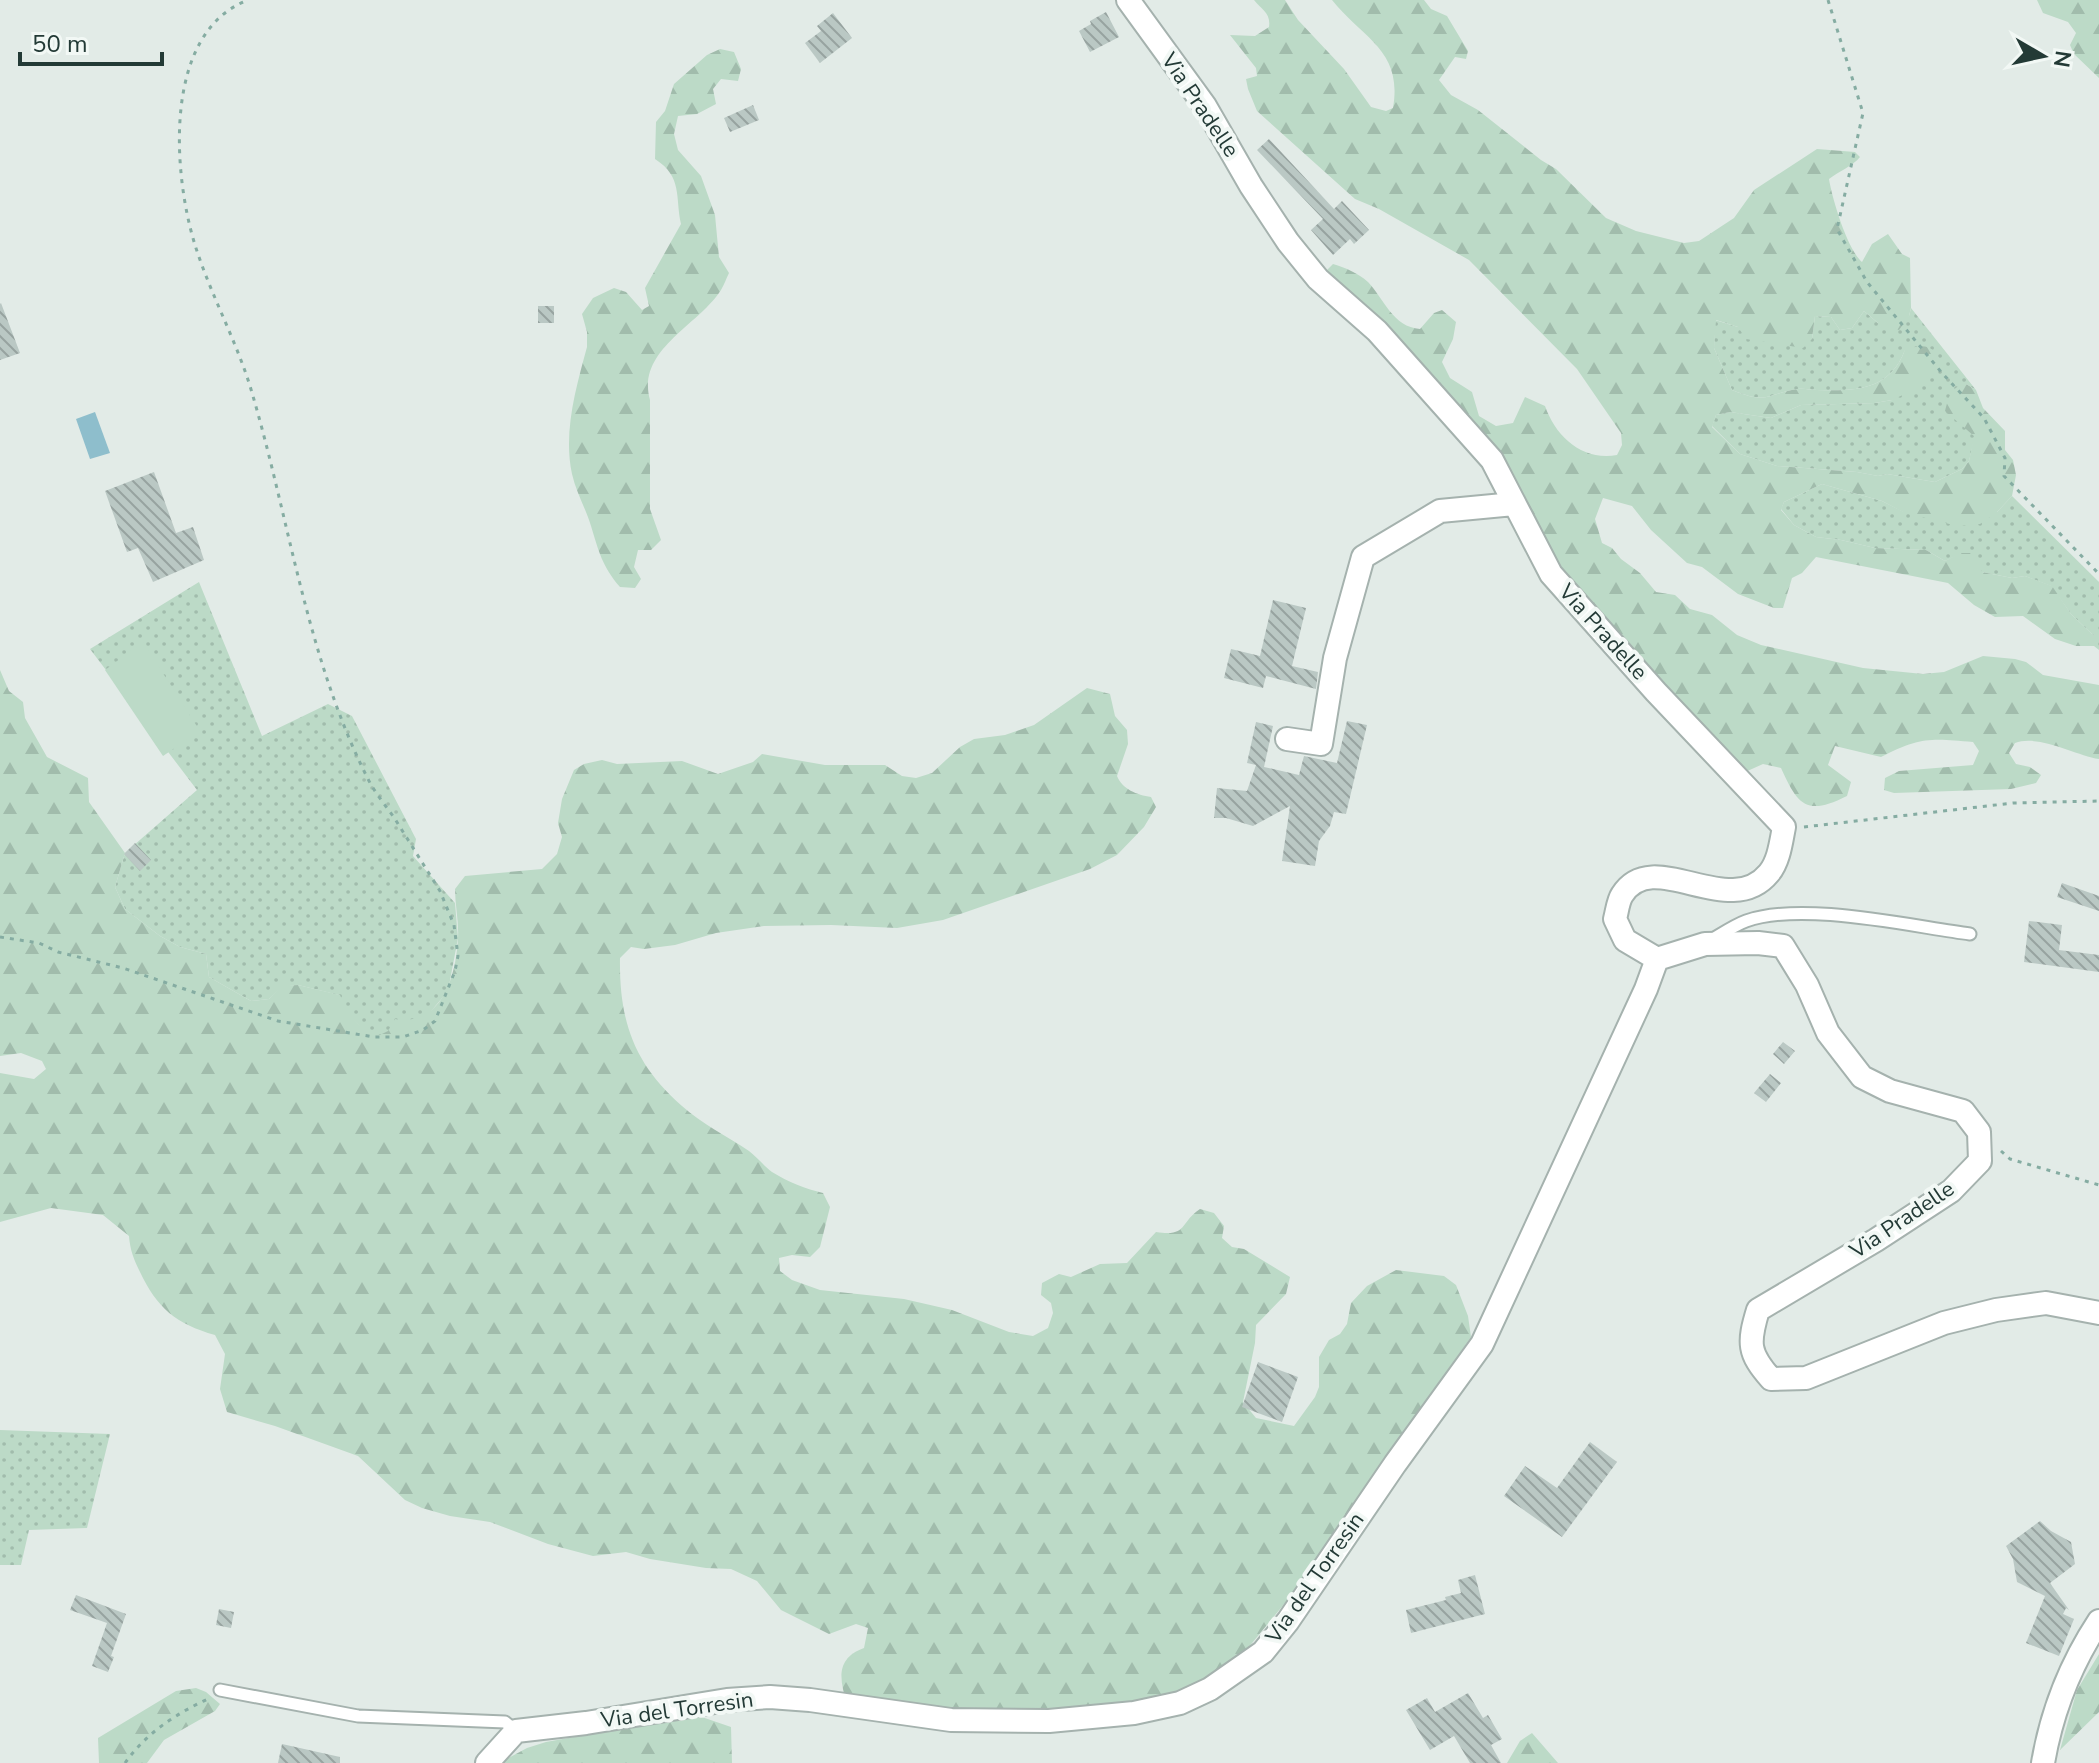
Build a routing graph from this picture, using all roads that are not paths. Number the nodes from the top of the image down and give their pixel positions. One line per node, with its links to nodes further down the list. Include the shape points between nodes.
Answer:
1 (1128, 0): 2 (street, Via Pradelle, via 1205,106 1288,242 1318,279 1377,331 1492,460)
2 (1514, 504): 3 (street, via 1440,511 1363,557 1335,658 1321,744); 6 (street, Via Pradelle, via 1551,574 1784,827 1769,874 1750,888 1722,891 1659,875 1637,882 1622,895 1615,919 1625,940)
3 (1287, 739)
4 (1970, 934): 5 (lane, via 1811,913 1745,921)
5 (1705, 944): 6 (street); 7 (street, Via Pradelle, via 1783,946 1828,1033 1862,1077 1890,1091 1963,1111 1979,1132 1980,1161 1951,1191 1758,1310 1751,1332 1753,1359 1771,1379 1806,1378 1944,1323 1996,1310 2046,1303)
6 (1657, 959): 10 (street, Via del Torresin, via 1482,1344 1288,1621 1263,1652 1237,1671 1180,1703 1100,1718 951,1720 770,1697)
7 (2099, 1313)
8 (2099, 1621): 12 (street, via 2061,1691)
9 (224, 1690): 10 (lane, via 358,1716 505,1722)
10 (516, 1731): 11 (street)
11 (487, 1763)
12 (2043, 1763)

